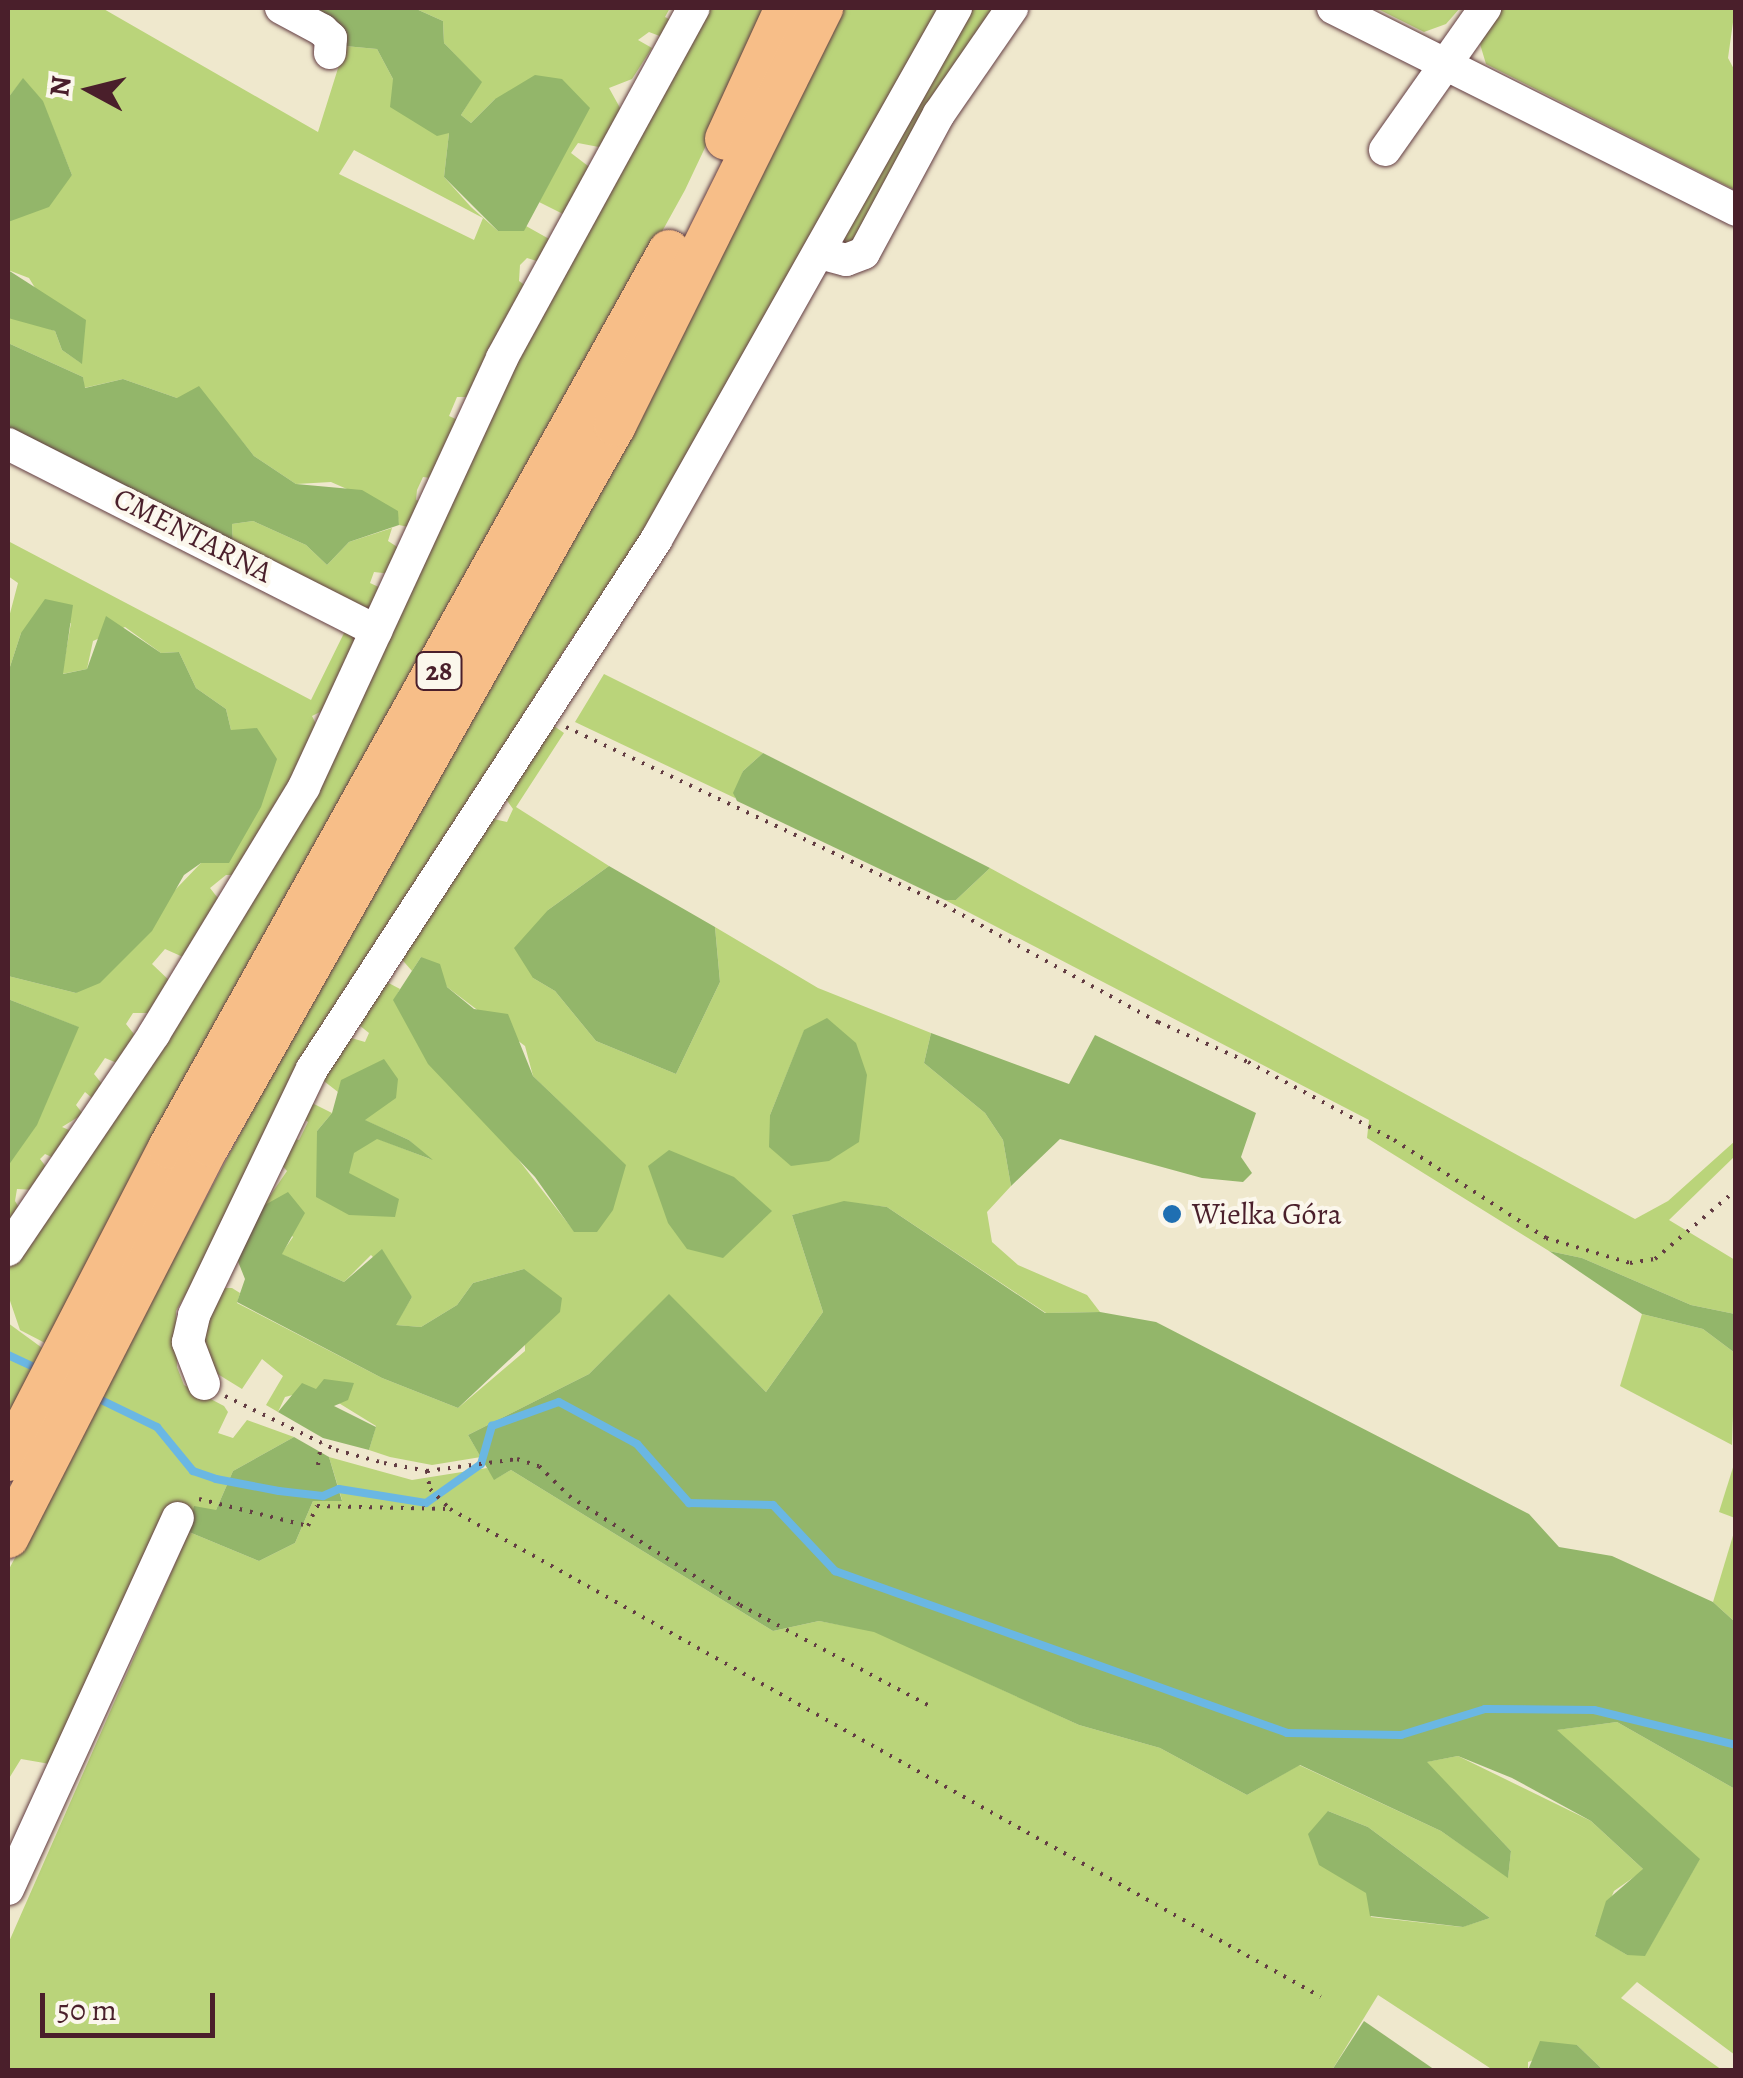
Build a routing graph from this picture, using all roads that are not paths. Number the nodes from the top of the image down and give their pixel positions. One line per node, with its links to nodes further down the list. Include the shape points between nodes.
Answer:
1 (281, 8): 9 (street, via 331,38)
2 (694, 8): 15 (street, via 502,358)
3 (786, 8): 17 (main road, 28, via 644,300)
4 (822, 8): 17 (main road, 28, via 615,424)
5 (956, 8): 13 (street)
6 (1012, 8): 13 (street, via 940,114 864,253 846,260)
7 (1332, 8): 10 (street)
8 (1485, 8): 10 (street)
9 (330, 54)
10 (1443, 63): 11 (street); 12 (street)
11 (1385, 150)
12 (1736, 210)
13 (820, 253): 18 (street, via 656,540 312,1069 194,1315 188,1342)
14 (8, 444): 15 (street, CMENTARNA)
15 (376, 631): 16 (street, via 304,787 154,1034)
16 (8, 1250)
17 (90, 1332): 19 (main road, 28)
18 (204, 1384)
19 (27, 1445): 21 (main road, 28)
20 (178, 1518): 22 (street)
21 (8, 1537)
22 (8, 1889)

